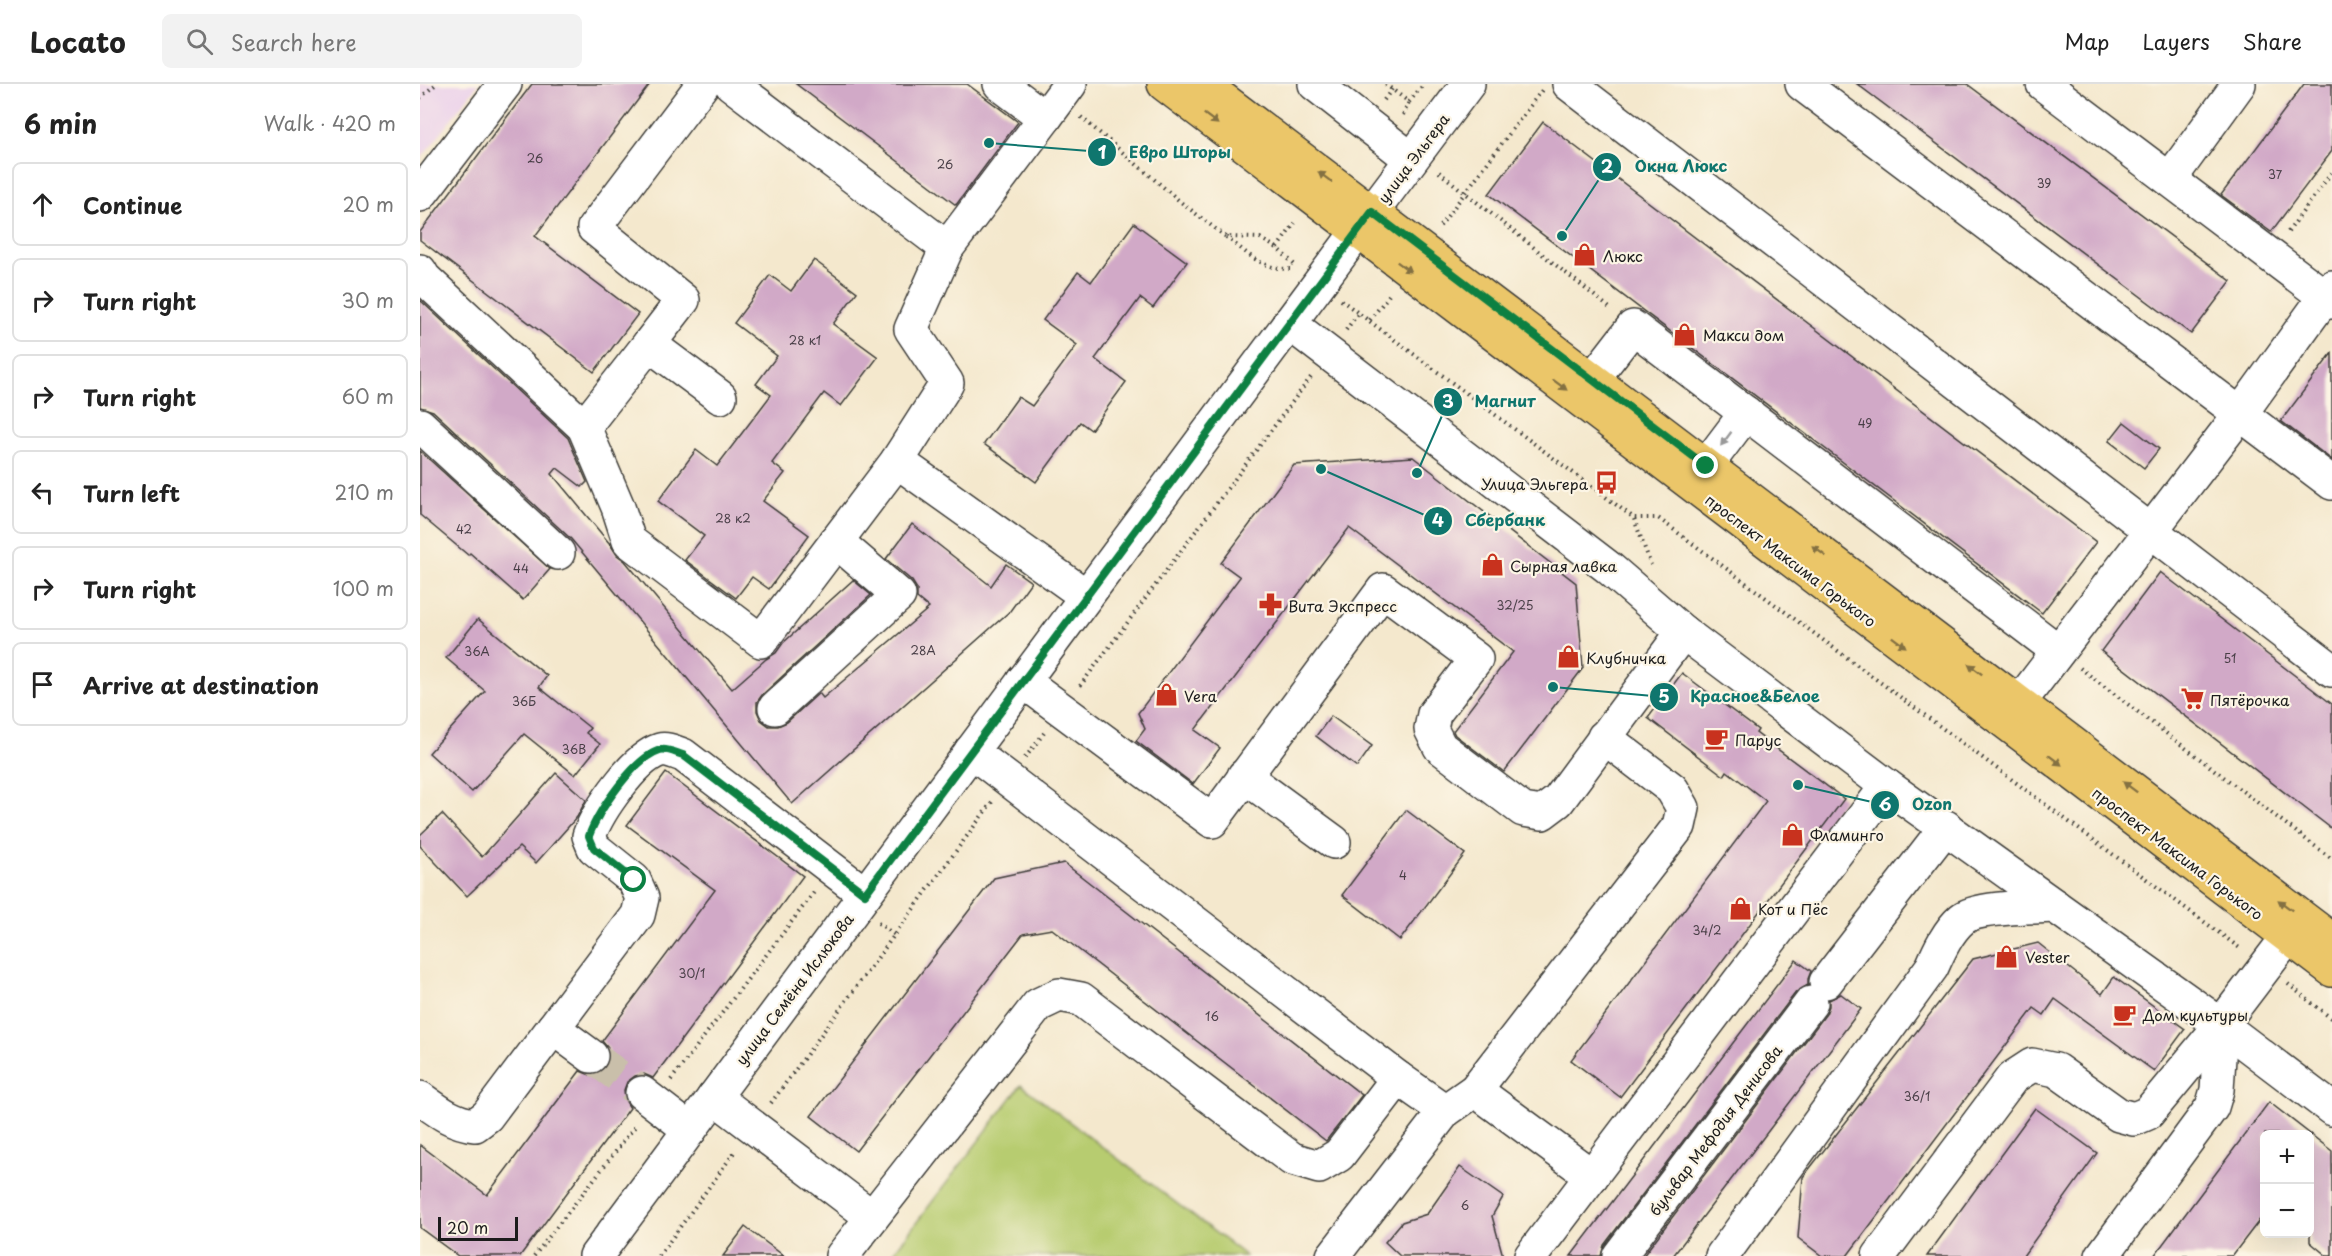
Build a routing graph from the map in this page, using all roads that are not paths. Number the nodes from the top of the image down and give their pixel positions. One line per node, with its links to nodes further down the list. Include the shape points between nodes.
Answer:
1 (505, 84): 17 (street)
2 (703, 84): 23 (street, via 594,228 683,300)
3 (731, 84): 19 (street)
4 (1000, 84): 14 (street)
5 (1164, 84): 18 (main road, проспект Максима Горького, one-way to 18)
6 (1203, 84): 18 (main road, проспект Максима Горького, one-way to 6)
7 (1315, 84): 15 (street)
8 (1468, 84): 15 (street, улица Эльгера)
9 (1802, 84): 27 (street)
10 (2043, 84): 16 (street)
11 (2239, 84): 16 (street)
12 (1557, 85): 33 (street)
13 (1074, 99): 14 (street)
14 (1045, 118): 19 (street)
15 (1422, 164): 18 (street, улица Эльгера)
16 (2170, 179): 21 (street, via 2270,256)
17 (420, 195)
18 (1365, 222): 22 (street, улица Семёна Ислюкова); 24 (main road, проспект Максима Горького); 42 (main road, проспект Максима Горького, one-way to 42)
19 (947, 248): 30 (street, via 911,329 947,383)
20 (420, 271): 29 (street)
21 (2330, 295): 27 (street)
22 (1289, 323): 36 (street, улица Семёна Ислюкова); 37 (street, via 1609,568)
23 (649, 344): 25 (street); 29 (street)
24 (1592, 380): 26 (street, via 1633,327); 31 (main road, проспект Максима Горького)
25 (720, 397)
26 (1746, 413): 31 (street, one-way to 31); 38 (street)
27 (2241, 413): 32 (street); 33 (street)
28 (420, 425): 35 (street)
29 (584, 428): 34 (street, via 629,541 761,641)
30 (897, 461): 34 (street); 36 (street)
31 (1706, 466): 42 (main road, проспект Максима Горького, one-way to 31)
32 (2332, 483)
33 (2151, 530): 38 (street); 39 (street)
34 (837, 541): 41 (street, via 899,595)
35 (558, 553)
36 (1086, 596): 40 (street, улица Семёна Ислюкова)
37 (1683, 632): 43 (street); 46 (street)
38 (2058, 651): 42 (street)
39 (2332, 670)
40 (1023, 681): 44 (street, улица Семёна Ислюкова); 45 (street, via 1212,821)
41 (775, 708)
42 (2012, 713): 51 (main road, проспект Максима Горького, one-way to 51); 52 (main road, проспект Максима Горького, one-way to 42)
43 (1604, 737): 45 (street, via 1558,801 1542,813 1523,810 1440,747 1431,729 1434,714 1476,659 1383,590); 58 (street, via 1672,789 1683,807 1679,826)
44 (970, 752): 49 (street, улица Семёна Ислюкова); 57 (street)
45 (1244, 776): 48 (street)
46 (1887, 786): 47 (street); 65 (street)
47 (1946, 827): 50 (street); 71 (street, бульвар Мефодия Денисова)
48 (1334, 842)
49 (865, 894): 55 (street, via 683,755 663,749 649,755 633,767 589,836 594,848 634,880 642,898 638,915); 60 (street, улица Семёна Ислюкова)
50 (2055, 906): 54 (street); 72 (street, via 1978,912 1963,918 1943,943 1932,967)
51 (2288, 937): 53 (main road, проспект Максима Горького); 54 (street)
52 (2332, 940)
53 (2332, 970)
54 (2221, 1025): 62 (street); 73 (street, via 2148,1113 2134,1119 2119,1115 2056,1070 2032,1065 2012,1078); 74 (street, via 2217,1090 2212,1107)
55 (553, 1028): 56 (street); 61 (street, via 487,1116 475,1125 444,1116)
56 (591, 1056)
57 (1398, 1078): 63 (street); 66 (street, via 1339,1155 1319,1167 1292,1159 1081,999 1059,995 1038,1005)
58 (1475, 1090): 63 (street); 65 (street)
59 (648, 1097): 64 (street)
60 (714, 1097): 64 (street, улица Семёна Ислюкова); 66 (street)
61 (420, 1098)
62 (2332, 1109)
63 (1445, 1111): 69 (street)
64 (690, 1130): 67 (street, улица Семёна Ислюкова)
65 (1592, 1176): 70 (street)
66 (872, 1217): 68 (street)
67 (596, 1256)
68 (843, 1256)
69 (1333, 1256)
70 (1531, 1256)
71 (1619, 1256)
72 (1722, 1256)
73 (1879, 1256)
74 (2102, 1256)

